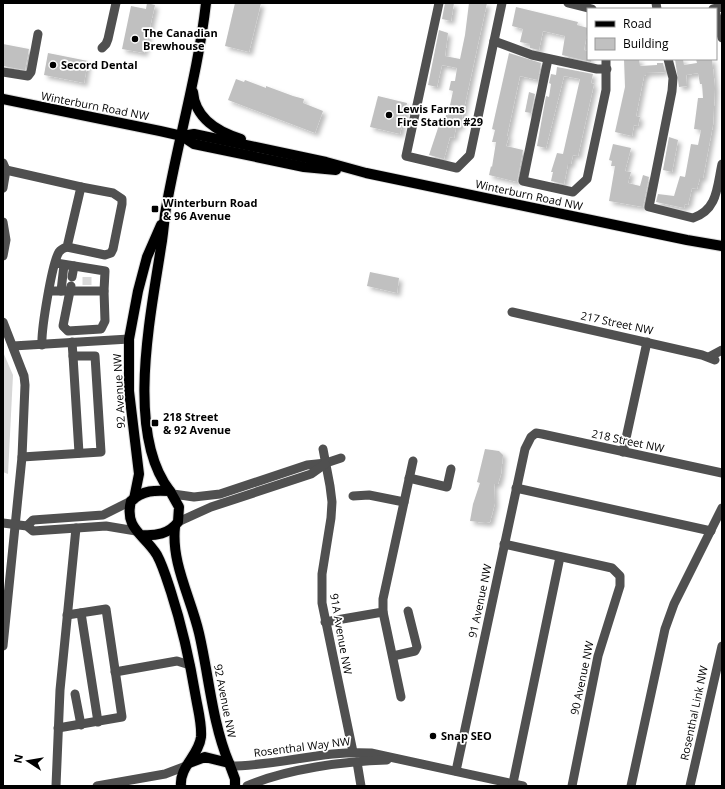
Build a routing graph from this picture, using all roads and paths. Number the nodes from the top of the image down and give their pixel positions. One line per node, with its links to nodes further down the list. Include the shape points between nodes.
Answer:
1 (116, 3): 11 (street, via 108,39)
2 (206, 3): 17 (main road)
3 (439, 3): 10 (street, via 406,156 457,168 470,155)
4 (502, 3): 10 (street)
5 (568, 3): 6 (street)
6 (588, 8)
7 (717, 18): 9 (street)
8 (38, 34): 16 (street, via 28,76)
9 (722, 38)
10 (494, 41): 12 (street)
11 (102, 48)
12 (548, 59): 15 (street); 15 (street, via 523,181 573,192 587,179 604,101)
13 (606, 60): 15 (street)
14 (668, 60): 21 (street, via 672,91 649,207 693,218 701,216 713,206)
15 (607, 69)
16 (3, 72)
17 (193, 82): 19 (main road, 92 Avenue NW); 20 (main road, via 196,108 206,121 228,134)
18 (3, 100): 19 (main road, Winterburn Road NW)
19 (182, 136): 20 (main road, Winterburn Road NW, via 194,134); 23 (main road, Winterburn Road NW, via 194,144 304,167); 26 (main road, 92 Avenue NW)
20 (271, 151): 23 (main road, Winterburn Road NW)
21 (722, 164)
22 (5, 167): 24 (street); 25 (street)
23 (366, 173): 28 (main road, Winterburn Road NW)
24 (81, 187): 30 (street); 30 (street, via 113,192 122,199 113,249 112,253 105,255)
25 (3, 188)
26 (165, 214): 41 (main road, 92 Avenue NW, via 146,257); 60 (main road, 92 Avenue NW, via 152,294 145,401 156,470)
27 (3, 222): 32 (street, via 6,240)
28 (687, 240): 29 (main road, Winterburn Road NW); 31 (main road, Winterburn Road NW)
29 (722, 246)
30 (67, 247): 33 (street, via 58,253)
31 (722, 252)
32 (3, 256)
33 (60, 264): 34 (street); 36 (street); 37 (street)
34 (74, 266): 35 (street); 36 (street)
35 (87, 280): 36 (street); 38 (street); 38 (street, via 105,271)
36 (69, 286): 37 (street); 38 (street, via 63,326 68,331 101,329 105,321)
37 (50, 290): 44 (street, via 41,331)
38 (104, 291)
39 (512, 312): 43 (street, 217 Street NW)
40 (3, 322): 45 (street)
41 (129, 339): 42 (street); 62 (main road, 92 Avenue NW, via 129,391 139,473)
42 (72, 342): 44 (street); 47 (street)
43 (647, 342): 46 (street, 217 Street NW, via 712,358); 50 (street)
44 (42, 344): 45 (street)
45 (13, 346): 52 (street, via 24,376)
46 (722, 350)
47 (73, 356): 51 (street); 51 (street, via 94,356 101,452)
48 (531, 437): 50 (street, 218 Street NW, via 536,433); 59 (street, 91 Avenue NW, via 525,448)
49 (323, 449): 55 (street, 91A Avenue NW)
50 (623, 452): 57 (street, 218 Street NW)
51 (79, 453): 52 (street)
52 (22, 457): 66 (street)
53 (341, 458): 55 (street)
54 (413, 461): 58 (street)
55 (326, 463): 60 (street, via 307,466 220,494 194,497); 67 (street, via 311,474 211,507); 78 (street, 91A Avenue NW, via 332,502 322,579)
56 (451, 469): 58 (street, via 447,487)
57 (722, 473)
58 (409, 478): 63 (street)
59 (516, 488): 70 (street); 72 (street, 91 Avenue NW)
60 (171, 493): 62 (main road, via 152,490 139,494); 67 (main road, 92 Avenue NW, via 179,507)
61 (352, 496): 63 (street, via 369,495)
62 (132, 500): 68 (street, via 103,515 33,520); 71 (main road, 92 Avenue NW, via 129,518)
63 (404, 502): 74 (street, via 382,599)
64 (722, 508): 70 (street)
65 (3, 523): 66 (street)
66 (16, 525): 68 (street); 79 (street)
67 (177, 525): 71 (main road, via 159,534); 92 (main road, 92 Avenue NW, via 174,551 199,631 219,738)
68 (26, 526): 69 (street, via 33,531)
69 (76, 528): 71 (street, via 114,526); 77 (street)
70 (711, 531): 104 (street, via 674,604 665,629)
71 (139, 533): 82 (main road, 92 Avenue NW, via 158,556)
72 (504, 544): 73 (street); 94 (street, 91 Avenue NW)
73 (560, 557): 95 (street); 103 (street, 90 Avenue NW, via 612,568 620,576 620,586 598,656)
74 (383, 612): 78 (street); 81 (street)
75 (408, 612): 81 (street, via 417,647 415,651)
76 (81, 613): 77 (street); 83 (street, via 106,609); 86 (street)
77 (67, 615): 88 (street)
78 (325, 622): 89 (street, 91A Avenue NW)
79 (3, 646)
80 (722, 646): 105 (street, Rosenthal Link NW)
81 (393, 656): 85 (street)
82 (190, 665): 83 (street, via 177,662); 93 (main road, 92 Avenue NW, via 201,735 198,749)
83 (115, 672): 86 (street, via 122,717)
84 (75, 694): 87 (street)
85 (401, 697)
86 (98, 722): 87 (street)
87 (81, 725): 88 (street)
88 (58, 728): 96 (street)
89 (353, 752): 90 (street, Rosenthal Way NW, via 371,753); 92 (street, Rosenthal Way NW, via 251,766)
90 (400, 760): 91 (street, Rosenthal Way NW); 94 (street, Rosenthal Way NW)
91 (357, 762): 100 (street, Rosenthal Way NW, via 310,768); 101 (street)
92 (229, 764): 93 (main road, via 205,757); 99 (main road, 92 Avenue NW)
93 (188, 765): 97 (street, via 165,774); 98 (main road, 92 Avenue NW, via 182,773)
94 (456, 771): 95 (street, Rosenthal Way NW)
95 (513, 783): 102 (street, Rosenthal Way NW)
96 (56, 786)
97 (97, 786)
98 (181, 786)
99 (235, 786)
100 (247, 786)
101 (361, 786)
102 (523, 786)
103 (572, 786)
104 (630, 786)
105 (690, 786)

